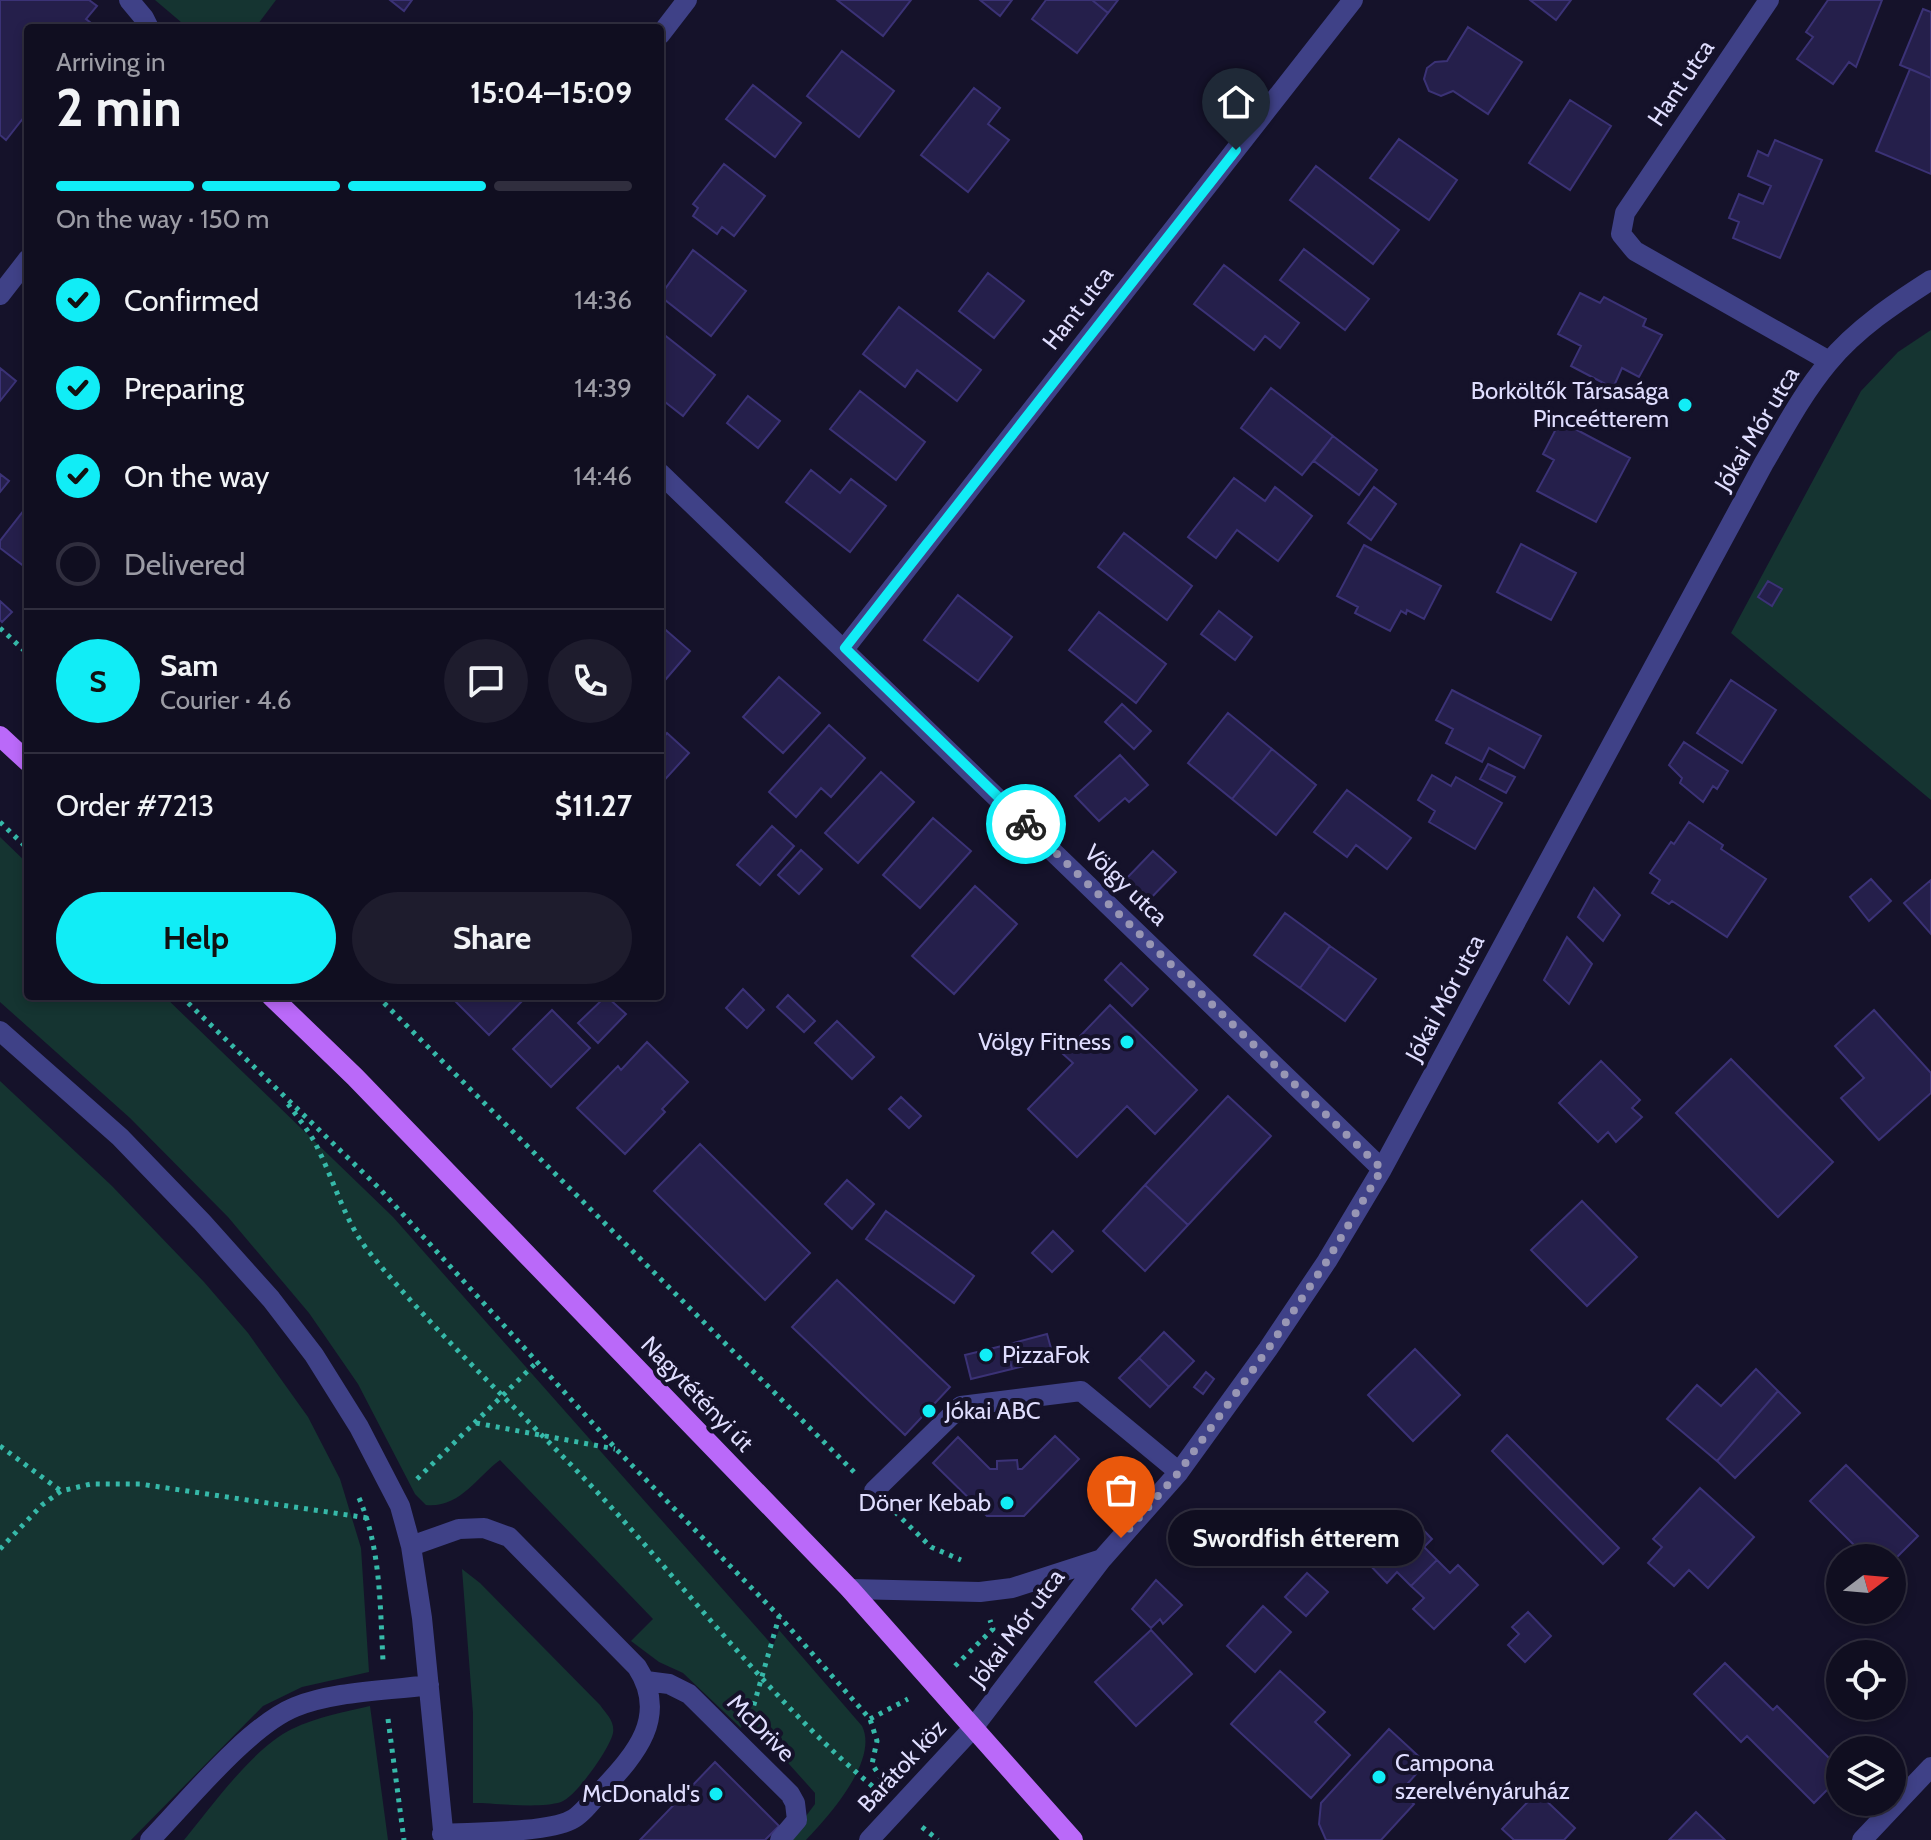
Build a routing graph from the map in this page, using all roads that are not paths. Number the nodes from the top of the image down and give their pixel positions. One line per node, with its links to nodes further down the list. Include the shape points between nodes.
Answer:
1 (129, 0): 5 (street)
2 (687, 0): 6 (street)
3 (1353, 0): 12 (street, Hant utca)
4 (1769, 0): 10 (street, Hant utca, via 1625,213 1621,234 1635,251)
5 (147, 24)
6 (664, 30)
7 (24, 264): 9 (street)
8 (1931, 280): 10 (street, Jókai Mór utca, via 1863,328)
9 (0, 295)
10 (1829, 361): 17 (street, Jókai Mór utca, via 1764,463)
11 (664, 477): 12 (street, Völgy utca)
12 (845, 648): 17 (street, Völgy utca)
13 (0, 736): 14 (main road)
14 (24, 758)
15 (275, 1000): 22 (main road, Nagytétényi út)
16 (0, 1031): 20 (street, via 120,1137 271,1299 351,1415 400,1506)
17 (1382, 1169): 18 (street, Jókai Mór utca, via 1327,1261)
18 (1179, 1472): 19 (street, via 1081,1391 961,1406); 21 (street, Jókai Mór utca)
19 (874, 1491)
20 (411, 1546): 23 (street, via 459,1529 484,1528 509,1537); 24 (street)
21 (1102, 1559): 22 (street, via 1012,1588 980,1592); 25 (street, Jókai Mór utca)
22 (850, 1589): 25 (main road, Nagytétényi út)
23 (646, 1681): 27 (street, via 651,1702 647,1730 627,1764); 31 (street, McDrive, via 689,1694 790,1794 797,1820)
24 (429, 1685): 28 (street); 30 (street, via 334,1697 276,1716)
25 (973, 1728): 29 (main road, Nagytétényi út); 32 (street, Barátok köz)
26 (1931, 1767): 33 (street)
27 (554, 1833): 28 (street)
28 (443, 1837)
29 (1068, 1838)
30 (150, 1840)
31 (780, 1840)
32 (869, 1840)
33 (1862, 1840)

